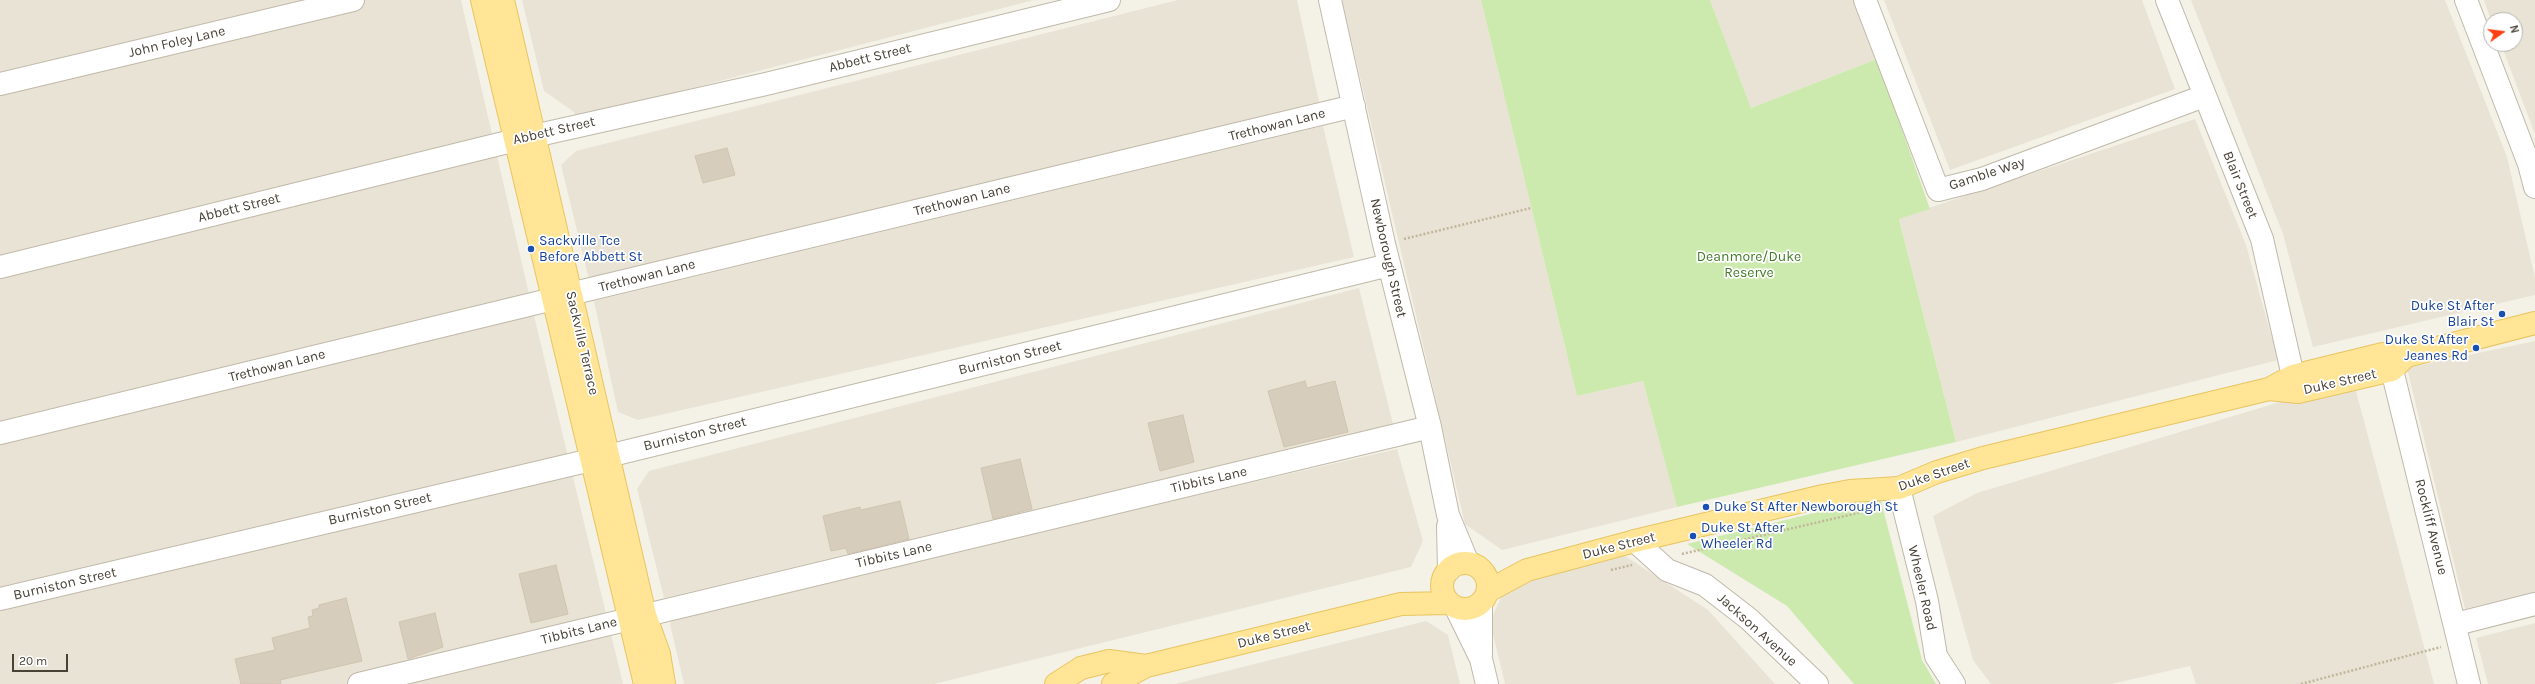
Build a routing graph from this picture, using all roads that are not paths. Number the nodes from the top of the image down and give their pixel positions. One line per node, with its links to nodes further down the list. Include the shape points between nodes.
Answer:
1 (353, 0): 9 (street, John Foley Lane)
2 (482, 0): 12 (main road, Sackville Terrace)
3 (503, 0): 12 (main road, Sackville Terrace)
4 (1109, 0): 12 (street, Abbett Street, via 766,84)
5 (1330, 0): 11 (street, Newborough Street)
6 (1865, 0): 10 (street, Gamble Way, via 1938,190 1982,179)
7 (2167, 0): 10 (street, Blair Street)
8 (2466, 0): 13 (street, via 2530,164)
9 (0, 84)
10 (2204, 96): 19 (street, Blair Street, via 2262,239)
11 (1354, 106): 14 (street, Newborough Street); 16 (street, Trethowan Lane)
12 (525, 138): 15 (street, Abbett Street); 16 (main road, Sackville Terrace)
13 (2535, 187)
14 (1389, 265): 21 (street, Newborough Street); 23 (street, Burniston Street)
15 (0, 267)
16 (562, 297): 22 (street, Trethowan Lane); 23 (main road, Sackville Terrace)
17 (2535, 323): 18 (main road, Duke Street)
18 (2399, 363): 19 (main road, Duke Street, via 2383,354); 20 (main road, Duke Street, via 2298,392); 32 (street, Rockliff Avenue)
19 (2293, 376): 20 (main road, Duke Street)
20 (2269, 389): 24 (main road, Duke Street, via 1983,458 1937,472)
21 (1430, 427): 26 (street, Newborough Street, via 1448,514); 31 (street, Tibbits Lane)
22 (0, 433)
23 (599, 458): 27 (street, Burniston Street); 31 (main road, Sackville Terrace)
24 (1899, 488): 25 (main road, Duke Street, via 1850,491 1823,496); 42 (street, Wheeler Road, via 1927,601 1936,656)
25 (1635, 542): 26 (main road, Duke Street, via 1528,570); 41 (street, Jackson Avenue, via 1667,570 1705,585 1749,619)
26 (1468, 579): 28 (main road, Duke Street); 30 (main road, via 1442,592); 30 (main road, Duke Street, via 1472,609); 33 (street, Newborough Street)
27 (0, 599)
28 (1401, 604): 30 (main road, Duke Street); 34 (main road, Duke Street)
29 (2535, 604): 32 (street)
30 (1452, 605): 33 (street, Newborough Street)
31 (637, 617): 35 (street, Tibbits Lane); 36 (main road, Sackville Terrace); 37 (main road, Sackville Terrace, via 655,640)
32 (2457, 633): 43 (street, Rockliff Avenue)
33 (1481, 659): 40 (street, Newborough Street)
34 (1146, 666): 38 (main road, Duke Street, via 1109,661 1081,668); 39 (main road, Duke Street)
35 (359, 684)
36 (645, 684)
37 (664, 684)
38 (1056, 684)
39 (1113, 684)
40 (1487, 684)
41 (1817, 684)
42 (1954, 684)
43 (2469, 684)

